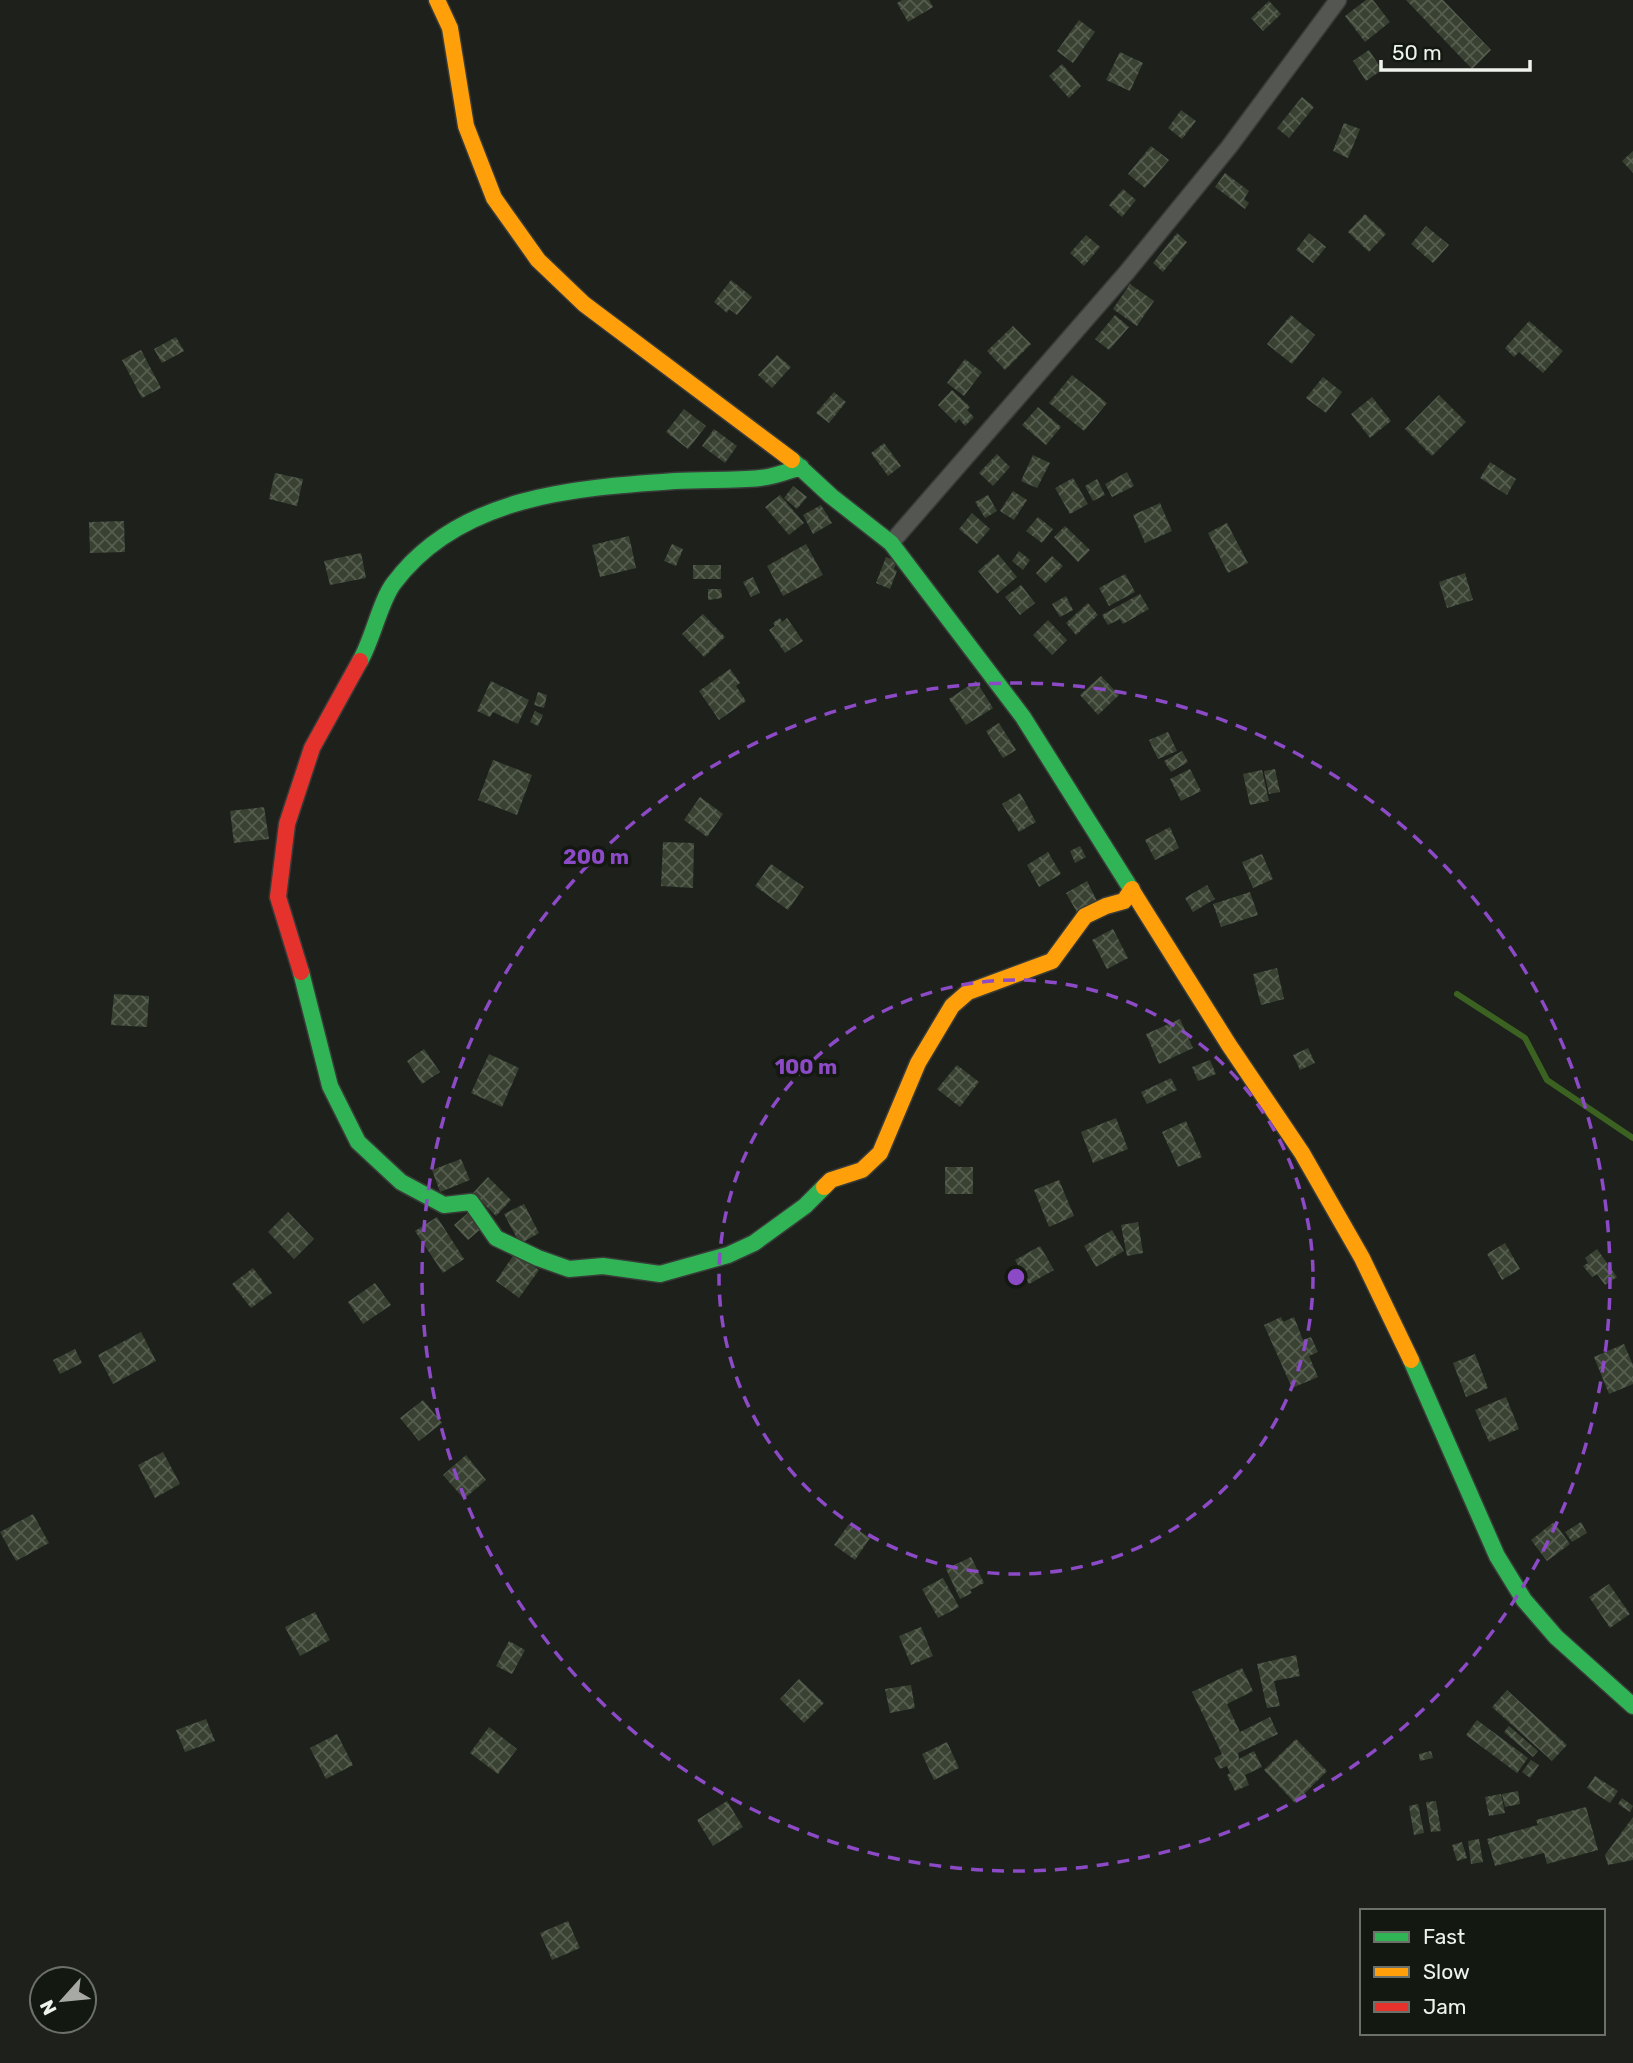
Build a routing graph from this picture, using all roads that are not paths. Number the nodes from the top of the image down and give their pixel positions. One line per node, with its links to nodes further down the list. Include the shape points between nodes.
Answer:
1 (437, 0): 3 (main road, via 450,28 466,126 489,186 538,260 584,304)
2 (1338, 0): 4 (street, via 1127,272)
3 (801, 467): 4 (main road); 5 (main road, via 762,478 580,489 504,505 445,534 392,584 365,653 312,748 287,824 278,897 330,1086 358,1142 401,1182 443,1205 471,1202 496,1238 569,1269 603,1266 660,1274 728,1255 779,1226 831,1180 862,1170 880,1153 918,1063 952,1006 968,992 1052,961 1085,916 1124,901)
4 (891, 543): 5 (main road, via 1023,717)
5 (1132, 889): 6 (main road, via 1303,1153 1363,1258 1504,1567 1524,1600 1556,1637)
6 (1633, 1706)

